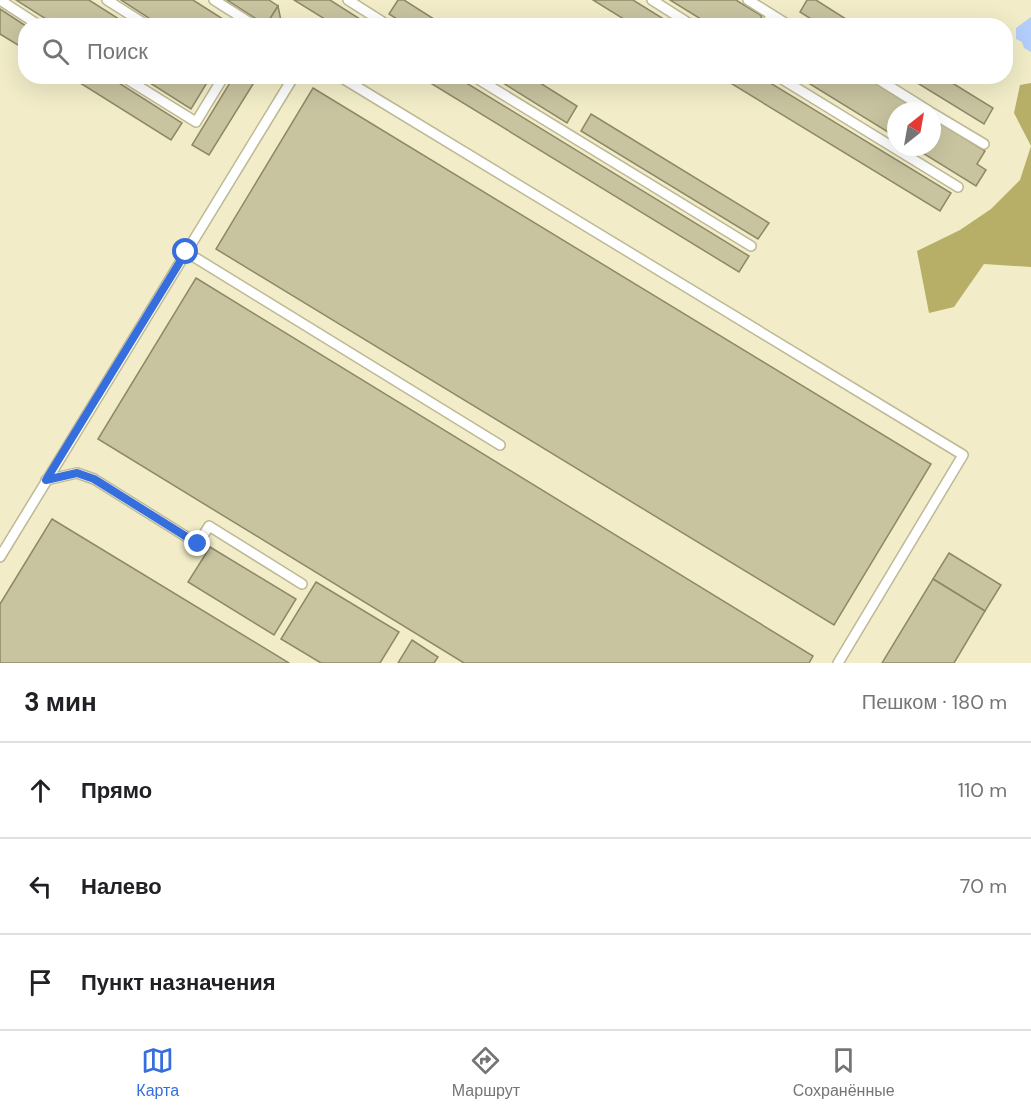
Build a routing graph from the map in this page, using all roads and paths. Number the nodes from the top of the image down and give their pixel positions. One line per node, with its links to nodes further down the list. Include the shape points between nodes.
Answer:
1 (0, 0): 8 (lane)
2 (107, 0): 9 (lane)
3 (214, 0): 10 (lane)
4 (348, 0): 11 (lane)
5 (652, 0): 12 (lane)
6 (748, 0): 7 (lane)
7 (772, 15): 13 (lane); 14 (lane)
8 (28, 18)
9 (135, 18)
10 (242, 18)
11 (376, 18)
12 (680, 18)
13 (770, 18)
14 (777, 18)
15 (135, 84): 16 (lane, via 196,122)
16 (219, 84)
17 (289, 84): 27 (lane)
18 (352, 84): 32 (lane, via 963,455)
19 (486, 84): 26 (lane)
20 (790, 84): 25 (lane)
21 (886, 84): 22 (lane)
22 (915, 102)
23 (941, 118): 24 (lane)
24 (984, 144)
25 (958, 187)
26 (751, 246)
27 (186, 252): 28 (lane); 29 (lane)
28 (500, 445)
29 (46, 480): 30 (lane); 31 (lane, via 77,473 94,479 198,544 209,526)
30 (0, 557)
31 (302, 584)
32 (838, 663)

